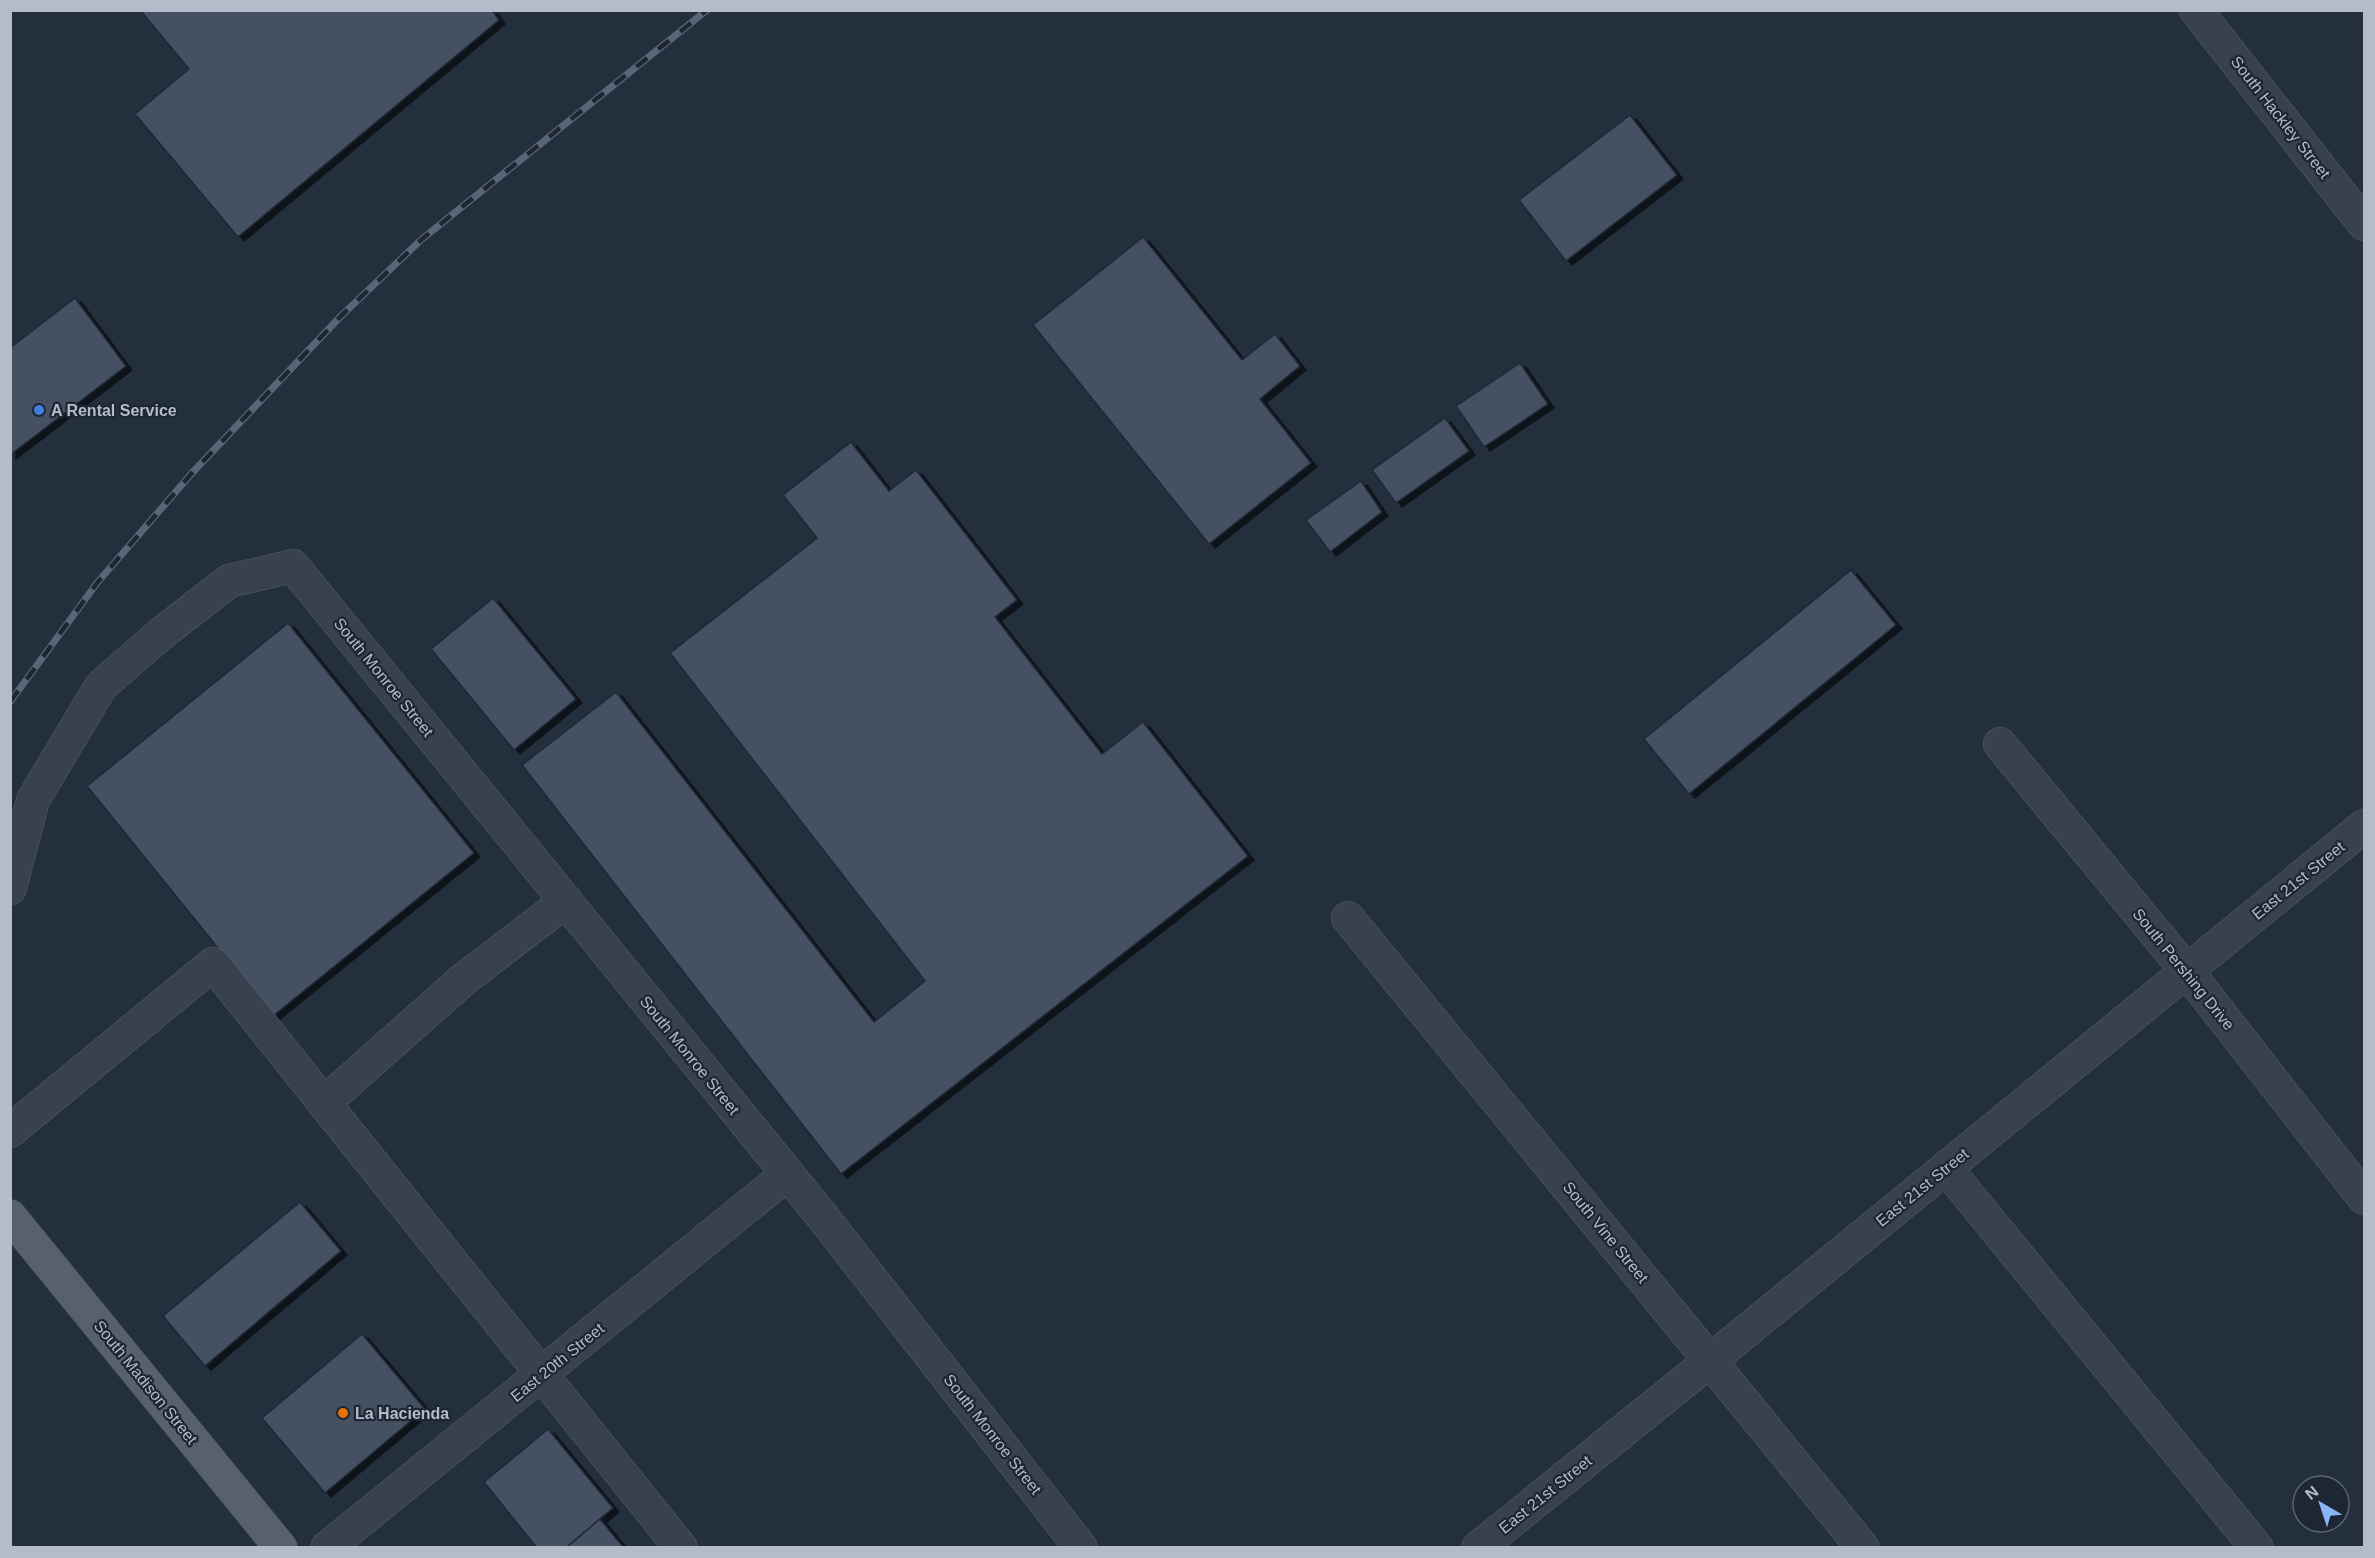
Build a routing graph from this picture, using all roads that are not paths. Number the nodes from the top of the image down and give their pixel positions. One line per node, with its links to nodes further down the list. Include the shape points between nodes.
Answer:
1 (2210, 15): 2 (street, South Hackley Street)
2 (2364, 224)
3 (2000, 744): 8 (street, South Pershing Drive)
4 (2364, 826): 8 (street, East 21st Street)
5 (10, 888): 6 (street, South Monroe Street, via 33,800 100,686 229,581 293,566)
6 (566, 901): 9 (street, via 464,979); 12 (street, South Monroe Street)
7 (1348, 918): 15 (street, South Vine Street)
8 (2186, 970): 11 (street, East 21st Street); 13 (street, South Pershing Drive)
9 (324, 1103): 10 (street, via 213,964); 16 (street)
10 (10, 1131)
11 (1946, 1168): 15 (street, East 21st Street); 23 (street)
12 (786, 1175): 16 (street, East 20th Street); 20 (street, South Monroe Street)
13 (2364, 1198)
14 (10, 1216): 17 (main road, South Madison Street)
15 (1711, 1360): 21 (street, East 21st Street); 22 (street, South Vine Street)
16 (542, 1374): 18 (street, East 20th Street); 19 (street)
17 (281, 1548)
18 (327, 1548)
19 (681, 1548)
20 (1081, 1548)
21 (1478, 1548)
22 (1863, 1548)
23 (2257, 1548)

